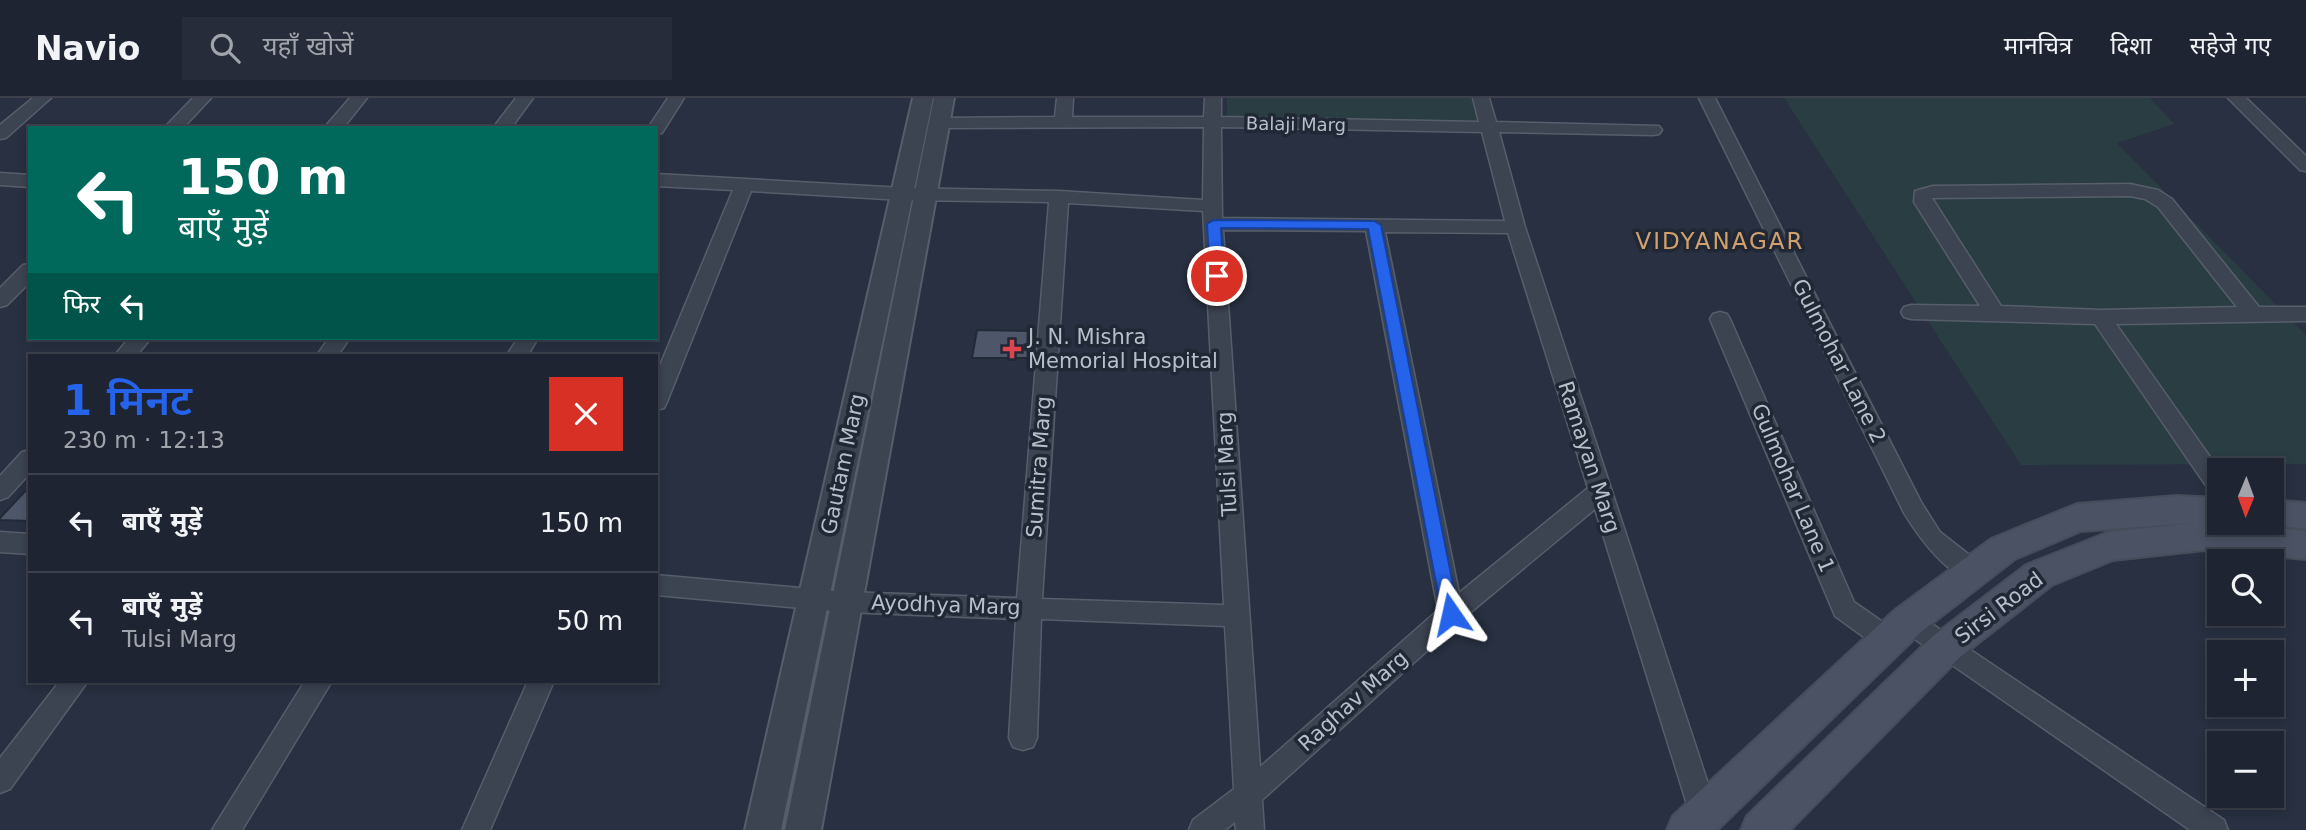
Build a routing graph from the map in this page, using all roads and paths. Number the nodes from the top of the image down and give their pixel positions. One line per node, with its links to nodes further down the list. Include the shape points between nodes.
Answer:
1 (43, 98): 21 (street)
2 (203, 98): 15 (street)
3 (359, 98): 16 (street)
4 (525, 98): 17 (street)
5 (676, 98): 18 (street)
6 (923, 98): 29 (street, Gautam Marg)
7 (1065, 98): 13 (street)
8 (1213, 98): 14 (street, Tulsi Marg)
9 (1481, 98): 19 (street, Ramayan Marg)
10 (1707, 98): 57 (street, Gulmohar Lane 2, via 1912,507 1932,539)
11 (2236, 98): 22 (street)
12 (942, 111): 13 (street, Balaji Marg); 29 (street, Gautam Marg)
13 (1063, 121): 14 (street, Balaji Marg)
14 (1212, 122): 19 (street, Balaji Marg); 31 (street, Tulsi Marg)
15 (175, 126)
16 (335, 126)
17 (504, 126)
18 (658, 126)
19 (1488, 127): 20 (street, Balaji Marg); 33 (street, Ramayan Marg)
20 (1653, 130)
21 (0, 134)
22 (2286, 146): 23 (street); 24 (street)
23 (2306, 146)
24 (2306, 166)
25 (0, 179): 27 (street)
26 (658, 180): 28 (street)
27 (28, 181)
28 (745, 184): 29 (street); 46 (street)
29 (914, 194): 30 (street); 59 (street, Gautam Marg); 60 (street, Gautam Marg)
30 (1059, 197): 31 (street); 61 (street, Sumitra Marg)
31 (1213, 215): 32 (street); 63 (street, Tulsi Marg)
32 (1374, 225): 33 (street); 62 (street)
33 (1516, 227): 50 (street, Ramayan Marg)
34 (28, 273): 35 (street)
35 (0, 300)
36 (1910, 312): 37 (street)
37 (1995, 313): 38 (street, via 1922,195 2117,190 2151,194 2165,203); 40 (street)
38 (2253, 314): 39 (street); 40 (street)
39 (2306, 314)
40 (2101, 317): 48 (street)
41 (1720, 319): 64 (street, Gulmohar Lane 1, via 1844,609)
42 (139, 340): 44 (street)
43 (338, 340): 45 (street)
44 (126, 354)
45 (328, 354)
46 (658, 397)
47 (28, 460): 49 (street)
48 (2207, 469)
49 (0, 491)
50 (1600, 491): 62 (street, Raghav Marg); 72 (street, Ramayan Marg)
51 (2207, 510): 57 (main road, Sirsi Road, via 2077,518 2003,549)
52 (2284, 514): 53 (main road)
53 (2306, 516)
54 (0, 542): 55 (street)
55 (28, 544)
56 (2306, 545): 65 (main road, Sirsi Road, via 2204,536 2109,546 2039,575)
57 (1972, 571): 64 (main road, Sirsi Road)
58 (658, 585): 59 (street, Ayodhya Marg)
59 (814, 600): 60 (street, Ayodhya Marg); 75 (street, Gautam Marg)
60 (845, 601): 61 (street, Ayodhya Marg); 76 (street, Gautam Marg)
61 (1029, 609): 63 (street, Ayodhya Marg); 69 (street, Sumitra Marg)
62 (1451, 614): 71 (street, Raghav Marg)
63 (1236, 616): 71 (street, Tulsi Marg)
64 (1898, 630): 65 (street, Gulmohar Lane 1); 72 (main road, Sirsi Road)
65 (1947, 647): 79 (main road, Sirsi Road); 80 (street, Gulmohar Lane 1)
66 (73, 683): 70 (street)
67 (318, 683): 73 (street)
68 (540, 683): 74 (street)
69 (1023, 738)
70 (0, 780)
71 (1248, 795): 77 (street, Raghav Marg); 78 (street, Tulsi Marg)
72 (1696, 822)
73 (226, 830)
74 (476, 830)
75 (763, 830)
76 (803, 830)
77 (1203, 830)
78 (1250, 830)
79 (1762, 830)
80 (2214, 830)

